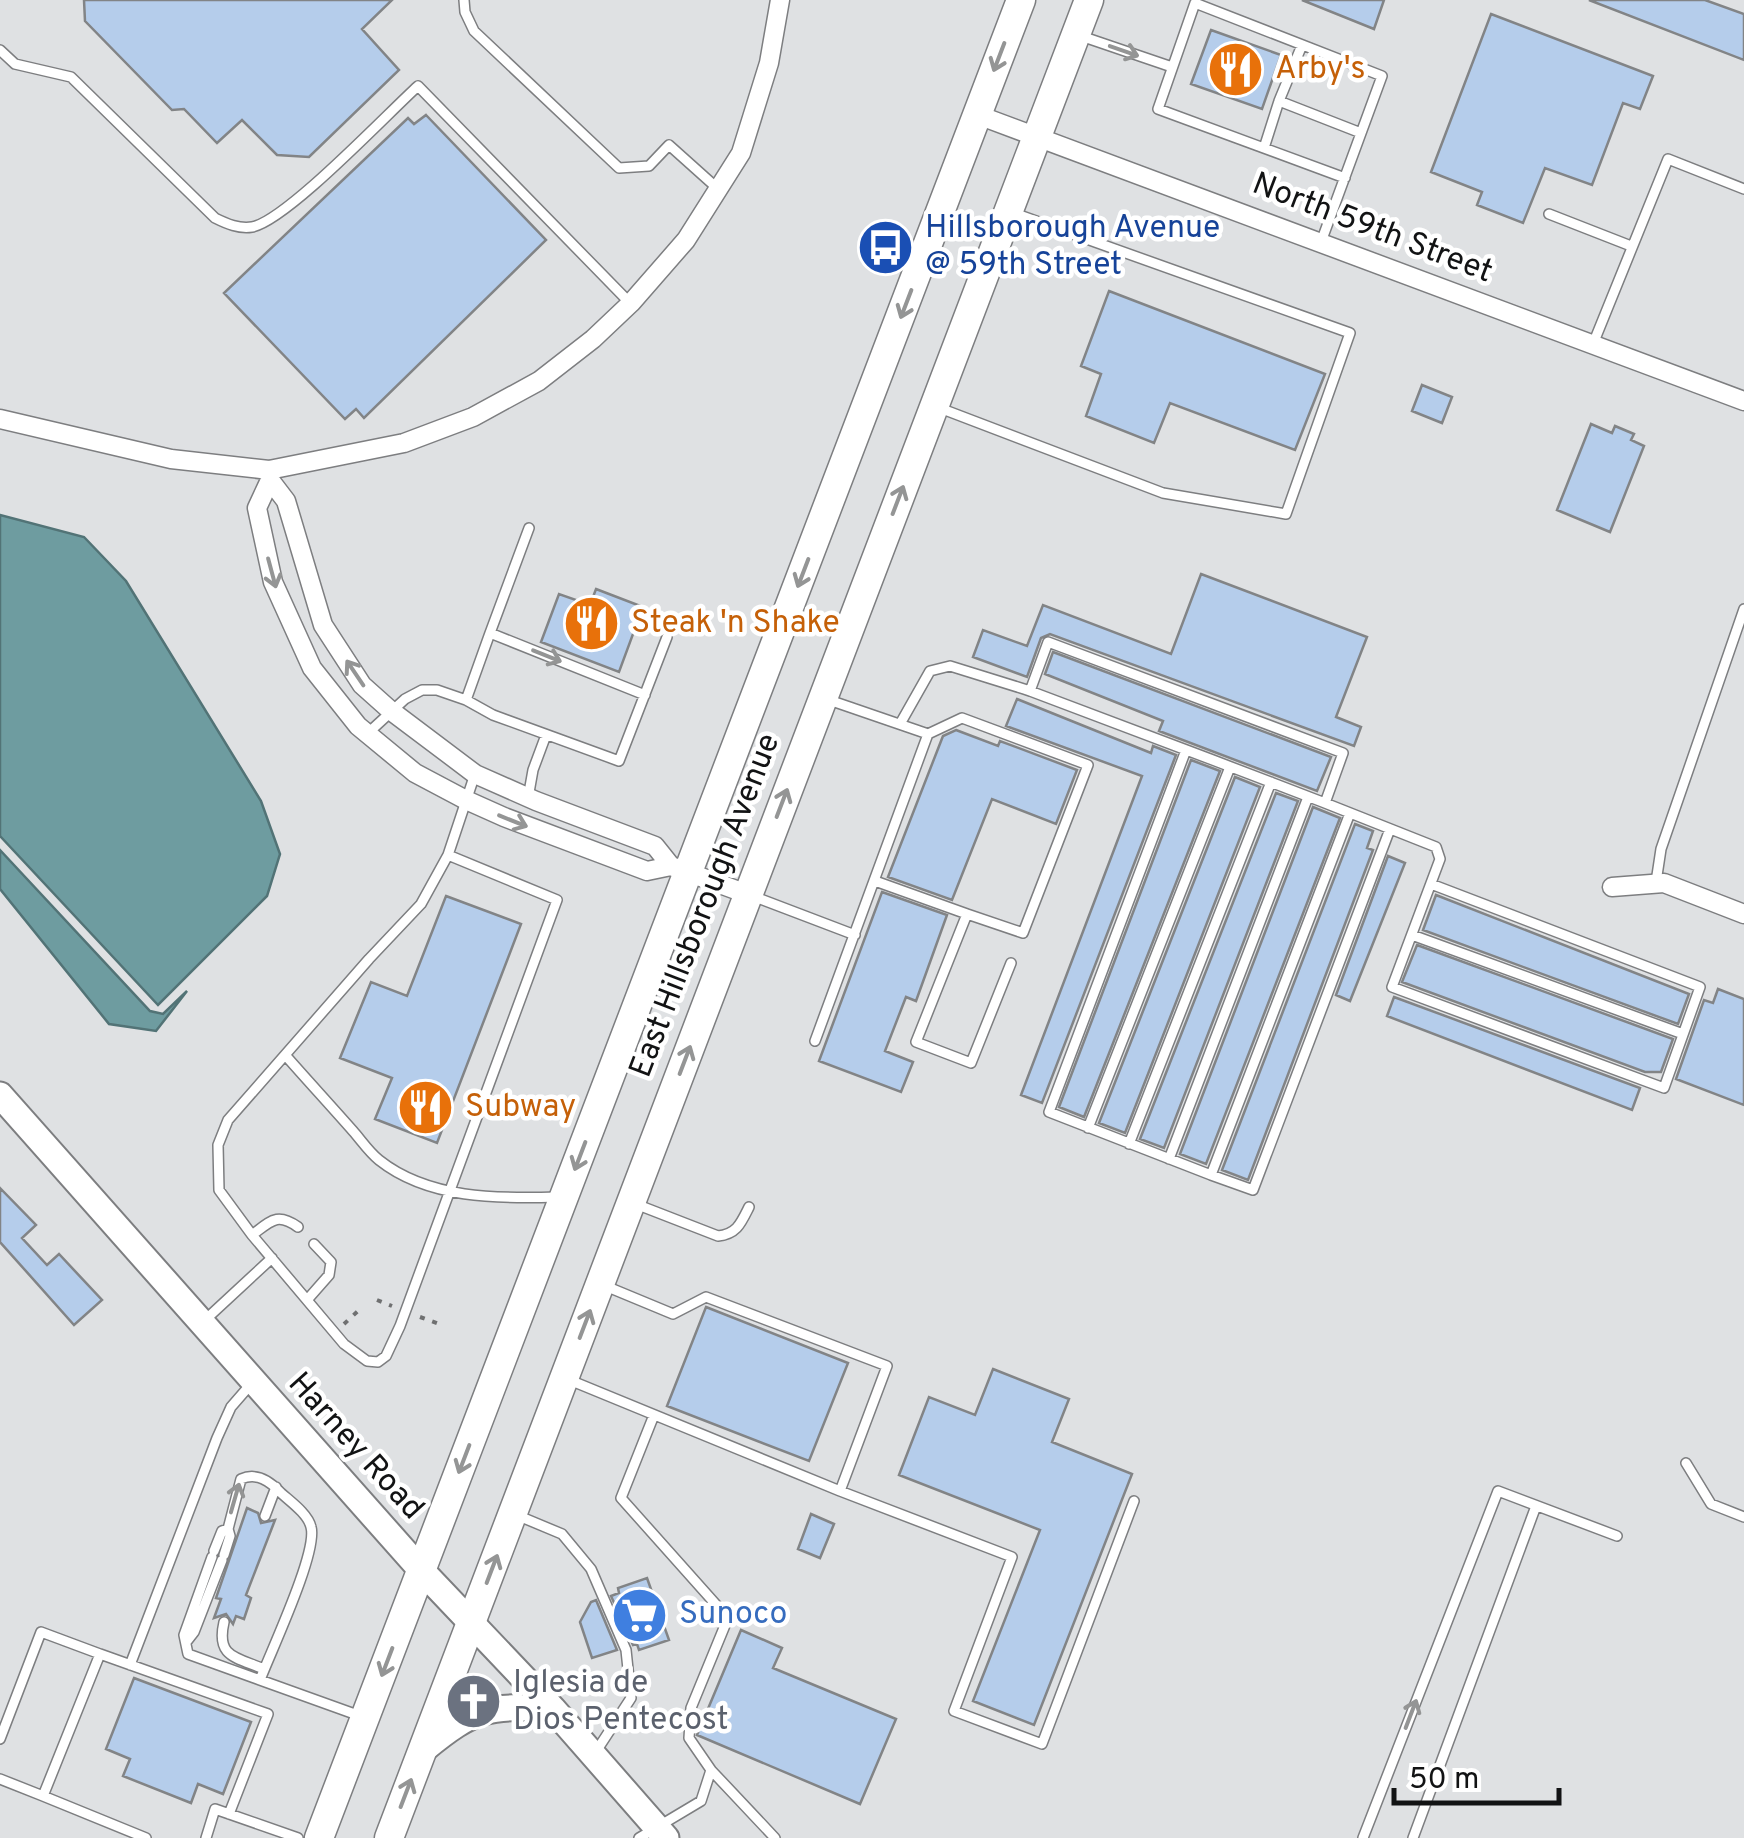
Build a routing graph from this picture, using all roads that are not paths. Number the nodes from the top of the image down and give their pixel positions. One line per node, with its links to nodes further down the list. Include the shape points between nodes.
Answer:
1 (464, 0): 17 (lane, via 474,31 619,168 649,166 669,145)
2 (780, 0): 17 (street, via 752,123)
3 (1021, 0): 11 (main road, East Hillsborough Avenue, one-way to 11)
4 (1089, 0): 6 (main road, East Hillsborough Avenue)
5 (1191, 2): 7 (lane); 9 (lane)
6 (1076, 34): 9 (lane, one-way to 9); 13 (main road, East Hillsborough Avenue)
7 (1302, 45): 10 (lane); 12 (lane, via 1382,76)
8 (0, 50): 22 (lane, via 15,64 71,76 215,218 234,226 255,227 284,212 418,86)
9 (1172, 67): 14 (lane, via 1158,109)
10 (1279, 101): 12 (lane); 14 (lane)
11 (978, 114): 13 (street, North 59th Street); 52 (main road, East Hillsborough Avenue, one-way to 52)
12 (1361, 132): 15 (lane)
13 (1038, 136): 18 (main road, East Hillsborough Avenue); 20 (street, North 59th Street)
14 (1264, 148): 15 (lane)
15 (1344, 178): 20 (lane)
16 (1744, 189): 21 (lane, via 1668,159)
17 (719, 190): 22 (street)
18 (1009, 211): 25 (main road, East Hillsborough Avenue); 25 (lane, via 1350,333 1286,514 1164,493)
19 (1549, 214): 21 (lane)
20 (1321, 242): 23 (street, North 59th Street)
21 (1632, 246): 23 (lane)
22 (631, 303): 27 (street, via 539,382 473,417 404,443)
23 (1593, 344): 24 (street, North 59th Street)
24 (1744, 401)
25 (934, 406): 34 (main road, East Hillsborough Avenue, one-way to 25)
26 (0, 419): 27 (street)
27 (269, 475): 36 (street, one-way to 27, via 362,685 323,625 286,501); 38 (street, one-way to 38, via 257,508 273,582 312,668)
28 (530, 528): 30 (lane)
29 (1744, 609): 54 (lane)
30 (490, 633): 33 (lane, one-way to 33); 35 (lane)
31 (667, 637): 33 (lane)
32 (1030, 691): 37 (lane, via 950,666 930,671); 41 (lane); 48 (lane, via 1048,642 1343,753)
33 (645, 695): 40 (lane, via 620,761)
34 (822, 698): 37 (lane); 57 (main road, East Hillsborough Avenue, one-way to 34)
35 (466, 700): 36 (lane, via 422,690); 40 (lane)
36 (390, 710): 38 (lane); 43 (street)
37 (900, 724): 39 (lane)
38 (367, 734): 47 (street)
39 (928, 734): 53 (lane); 58 (lane, via 962,718 1088,766 1024,933)
40 (546, 735): 46 (lane)
41 (1186, 750): 42 (lane); 67 (lane, via 1049,1112)
42 (1230, 767): 44 (lane); 67 (lane)
43 (476, 774): 46 (street); 47 (lane)
44 (1270, 782): 45 (lane); 68 (lane)
45 (1308, 797): 48 (lane); 69 (lane)
46 (528, 798): 52 (street, via 656,846)
47 (466, 800): 51 (lane); 52 (street, one-way to 52, via 647,871)
48 (1325, 803): 49 (lane)
49 (1350, 813): 50 (lane); 70 (lane)
50 (1390, 829): 55 (lane, via 1436,847 1440,859); 70 (lane, via 1254,1190)
51 (448, 855): 65 (lane, via 421,904); 71 (lane, via 557,900)
52 (680, 869): 57 (street); 72 (main road, East Hillsborough Avenue, one-way to 72)
53 (874, 881): 58 (lane); 60 (lane)
54 (1656, 883): 56 (street); 59 (street)
55 (1431, 884): 61 (lane); 63 (lane, via 1700,988)
56 (1612, 887)
57 (747, 894): 60 (lane); 73 (main road, East Hillsborough Avenue, one-way to 57)
58 (967, 914): 62 (lane, via 916,1042 971,1062)
59 (1744, 914)
60 (854, 935): 64 (lane)
61 (1412, 935): 63 (lane); 63 (lane, via 1392,987 1664,1088)
62 (1011, 962)
63 (1683, 1034)
64 (815, 1041)
65 (286, 1056): 71 (lane, via 378,1160); 76 (lane, via 228,1120 218,1145 219,1190)
66 (0, 1095): 81 (street, Harney Road)
67 (1088, 1128): 68 (lane)
68 (1129, 1144): 69 (lane)
69 (1168, 1159): 70 (lane)
70 (1211, 1175)
71 (450, 1192): 72 (lane); 80 (lane, via 386,1356 367,1361)
72 (565, 1196): 94 (main road, East Hillsborough Avenue, one-way to 94)
73 (631, 1202): 74 (lane, via 718,1236 737,1229); 79 (main road, East Hillsborough Avenue)
74 (749, 1208)
75 (298, 1227): 76 (lane, via 286,1218 272,1220)
76 (252, 1235): 78 (lane)
77 (314, 1244): 80 (lane, via 330,1262 329,1275)
78 (272, 1258): 80 (lane); 81 (lane)
79 (600, 1284): 82 (main road, East Hillsborough Avenue, one-way to 79); 87 (lane, via 672,1314 706,1297 888,1366)
80 (307, 1300)
81 (202, 1324): 83 (street, Harney Road)
82 (564, 1378): 84 (lane); 90 (main road, East Hillsborough Avenue)
83 (253, 1382): 94 (street, Harney Road); 98 (lane, via 231,1407)
84 (654, 1416): 87 (lane); 106 (lane, via 622,1498 728,1618 691,1708 689,1738)
85 (1686, 1463): 92 (lane, via 1711,1504)
86 (276, 1487): 91 (lane); 99 (lane, via 309,1520 313,1533); 100 (lane, one-way to 86, via 196,1660 184,1635 228,1530 241,1479 250,1475)
87 (840, 1492): 88 (lane, via 1012,1557 954,1710 1042,1744)
88 (1134, 1501)
89 (1536, 1506): 93 (lane); 117 (lane, one-way to 89, via 1498,1492); 118 (lane)
90 (513, 1513): 96 (main road, East Hillsborough Avenue, one-way to 90); 105 (lane, via 562,1534 591,1570 626,1650 631,1698)
91 (265, 1516)
92 (1744, 1517)
93 (1617, 1536)
94 (422, 1572): 96 (street, Harney Road); 102 (main road, East Hillsborough Avenue, one-way to 102)
95 (224, 1622): 99 (lane, via 224,1649)
96 (471, 1626): 101 (street, Harney Road); 104 (main road, East Hillsborough Avenue)
97 (100, 1654): 98 (lane); 103 (lane, via 42,1632); 108 (lane)
98 (130, 1665): 109 (lane, via 268,1714)
99 (264, 1669): 100 (lane)
100 (260, 1680): 102 (lane)
101 (553, 1709): 104 (street, via 488,1709 461,1719); 105 (street, Harney Road)
102 (366, 1718): 114 (main road, East Hillsborough Avenue)
103 (0, 1739)
104 (424, 1749): 115 (main road, East Hillsborough Avenue, one-way to 104)
105 (593, 1755): 110 (street, Harney Road)
106 (711, 1770): 110 (lane, via 701,1800); 116 (lane)
107 (0, 1779): 108 (lane)
108 (42, 1796): 111 (lane)
109 (229, 1814): 112 (lane, via 215,1809); 113 (lane)
110 (655, 1835)
111 (146, 1838)
112 (206, 1838)
113 (298, 1838)
114 (319, 1838)
115 (389, 1838)
116 (775, 1838)
117 (1363, 1838)
118 (1413, 1838)

